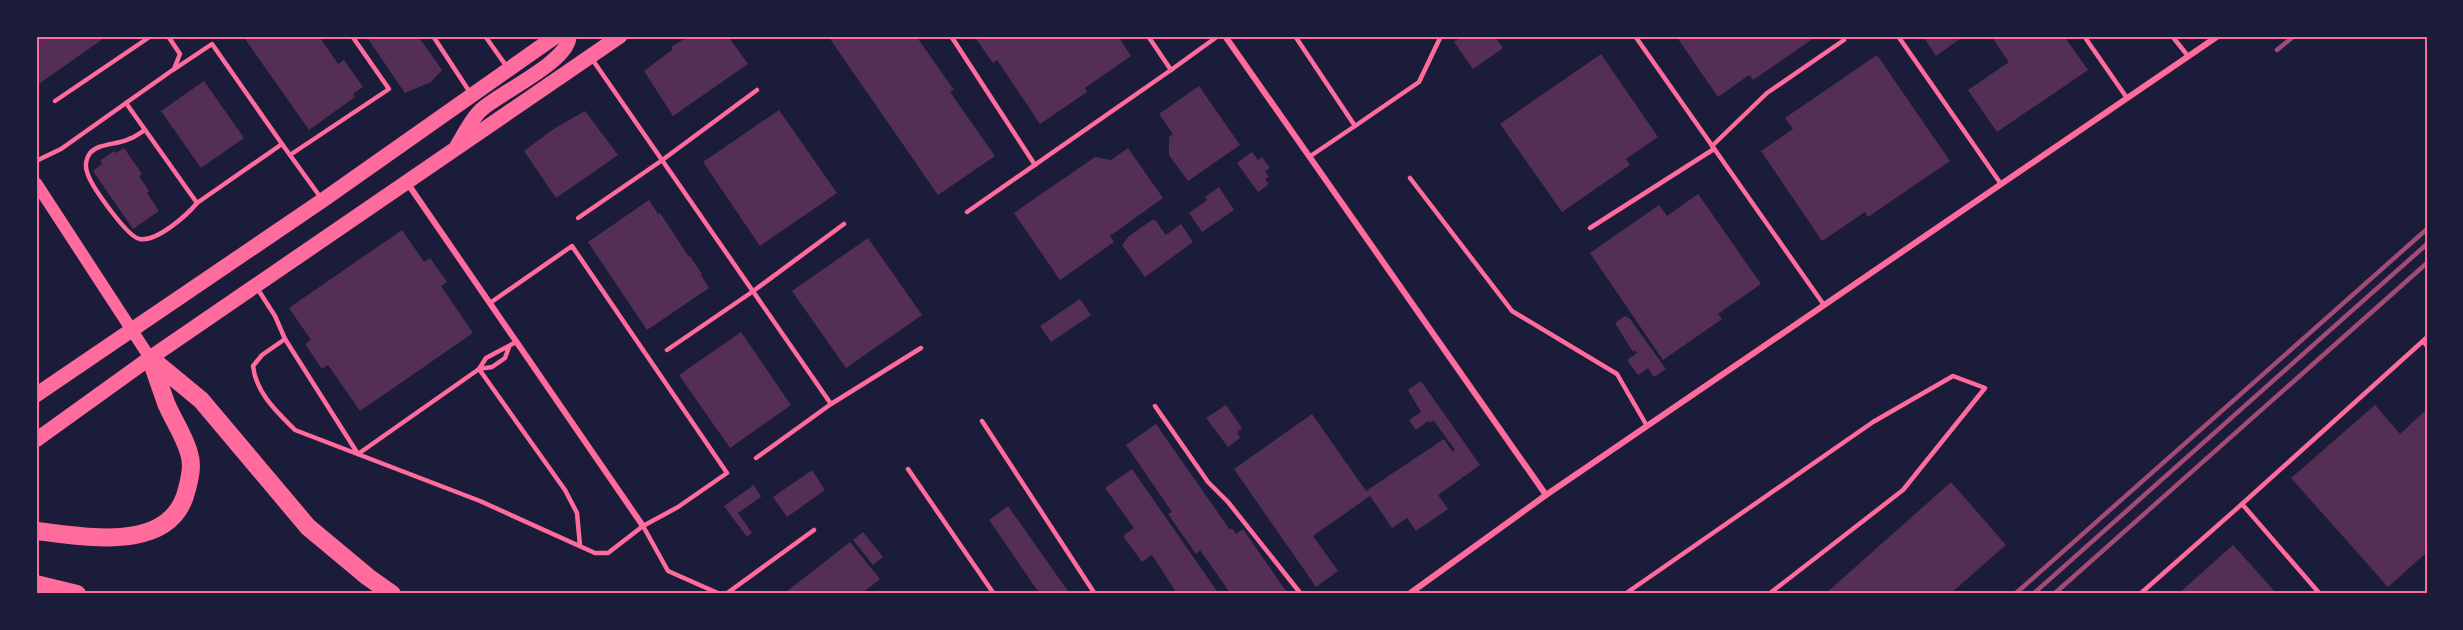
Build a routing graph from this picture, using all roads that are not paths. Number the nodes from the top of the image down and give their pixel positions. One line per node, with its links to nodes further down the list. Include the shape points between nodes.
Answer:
1 (152, 36): 29 (lane)
2 (168, 36): 24 (lane, via 180,54)
3 (352, 36): 36 (lane, via 389,89)
4 (433, 36): 27 (lane)
5 (485, 36): 23 (lane)
6 (556, 36): 23 (main road)
7 (569, 36): 35 (main road, via 570,41 559,56 480,111)
8 (620, 36): 22 (main road)
9 (951, 36): 40 (lane)
10 (1148, 36): 25 (lane)
11 (1218, 36): 25 (lane)
12 (1225, 36): 37 (street)
13 (1295, 36): 31 (lane)
14 (1441, 36): 31 (lane, via 1419,82)
15 (1635, 36): 34 (lane)
16 (1898, 36): 44 (lane)
17 (2084, 36): 28 (lane)
18 (2172, 36): 21 (lane)
19 (2218, 36): 21 (street)
20 (1844, 40): 34 (lane, via 1767,93)
21 (2188, 56): 28 (street)
22 (590, 57): 35 (main road); 38 (lane)
23 (509, 69): 27 (main road)
24 (173, 70): 30 (lane); 33 (lane, via 212,44)
25 (1171, 70): 40 (lane)
26 (758, 90): 38 (lane)
27 (472, 96): 45 (main road)
28 (2127, 98): 44 (street)
29 (55, 101)
30 (126, 103): 32 (lane); 39 (lane)
31 (1355, 126): 37 (lane)
32 (145, 130): 46 (lane); 46 (lane, via 128,140 95,149 86,164 88,176 124,229 143,240 175,223)
33 (282, 144): 36 (lane); 46 (lane)
34 (1713, 147): 50 (lane); 54 (lane)
35 (454, 151): 43 (main road)
36 (290, 155): 45 (lane)
37 (1310, 157): 74 (street)
38 (661, 161): 48 (lane); 52 (lane)
39 (36, 162)
40 (1035, 165): 47 (lane)
41 (1410, 178): 69 (lane, via 1512,311 1617,374)
42 (36, 183): 55 (main road)
43 (408, 184): 51 (main road); 53 (street)
44 (2001, 184): 54 (street)
45 (323, 200): 55 (main road)
46 (197, 203)
47 (967, 212)
48 (578, 218)
49 (844, 224): 52 (lane)
50 (1590, 228)
51 (256, 287): 56 (lane); 63 (main road)
52 (752, 292): 62 (lane); 66 (lane)
53 (490, 303): 58 (street); 76 (lane, via 572,246 727,473)
54 (1824, 305): 69 (street)
55 (131, 332): 63 (main road); 65 (main road)
56 (285, 339): 71 (lane); 71 (lane, via 262,355 254,366 255,379 263,393 296,430)
57 (2425, 339): 59 (lane); 75 (lane)
58 (516, 342): 60 (lane); 76 (street)
59 (2427, 346)
60 (509, 348): 64 (lane, via 486,358); 64 (lane, via 506,358 492,367)
61 (921, 348): 66 (lane)
62 (667, 350)
63 (150, 358): 70 (main road); 78 (highway, via 190,455 184,501 175,514 148,533 106,538); 82 (highway, via 201,400 308,527)
64 (479, 369): 71 (lane); 79 (lane, via 565,490 577,513)
65 (36, 395)
66 (831, 404): 72 (lane)
67 (1155, 406): 87 (lane, via 1208,482)
68 (982, 421): 86 (lane)
69 (1647, 426): 74 (street)
70 (36, 440)
71 (358, 454): 79 (lane, via 480,501)
72 (756, 458)
73 (908, 468): 85 (lane)
74 (1546, 495): 88 (street)
75 (2242, 504): 91 (lane); 92 (lane)
76 (643, 526): 79 (lane, via 608,553 595,553); 83 (lane, via 668,571)
77 (814, 530): 84 (lane)
78 (36, 531)
79 (580, 546)
80 (36, 584): 81 (highway)
81 (77, 594)
82 (392, 594)
83 (720, 594)
84 (726, 594)
85 (994, 594)
86 (1095, 594)
87 (1301, 594)
88 (1409, 594)
89 (1624, 594): 90 (lane, via 1873,422 1953,376 1985,388 1903,490)
90 (1769, 594)
91 (2140, 594)
92 (2320, 594)

